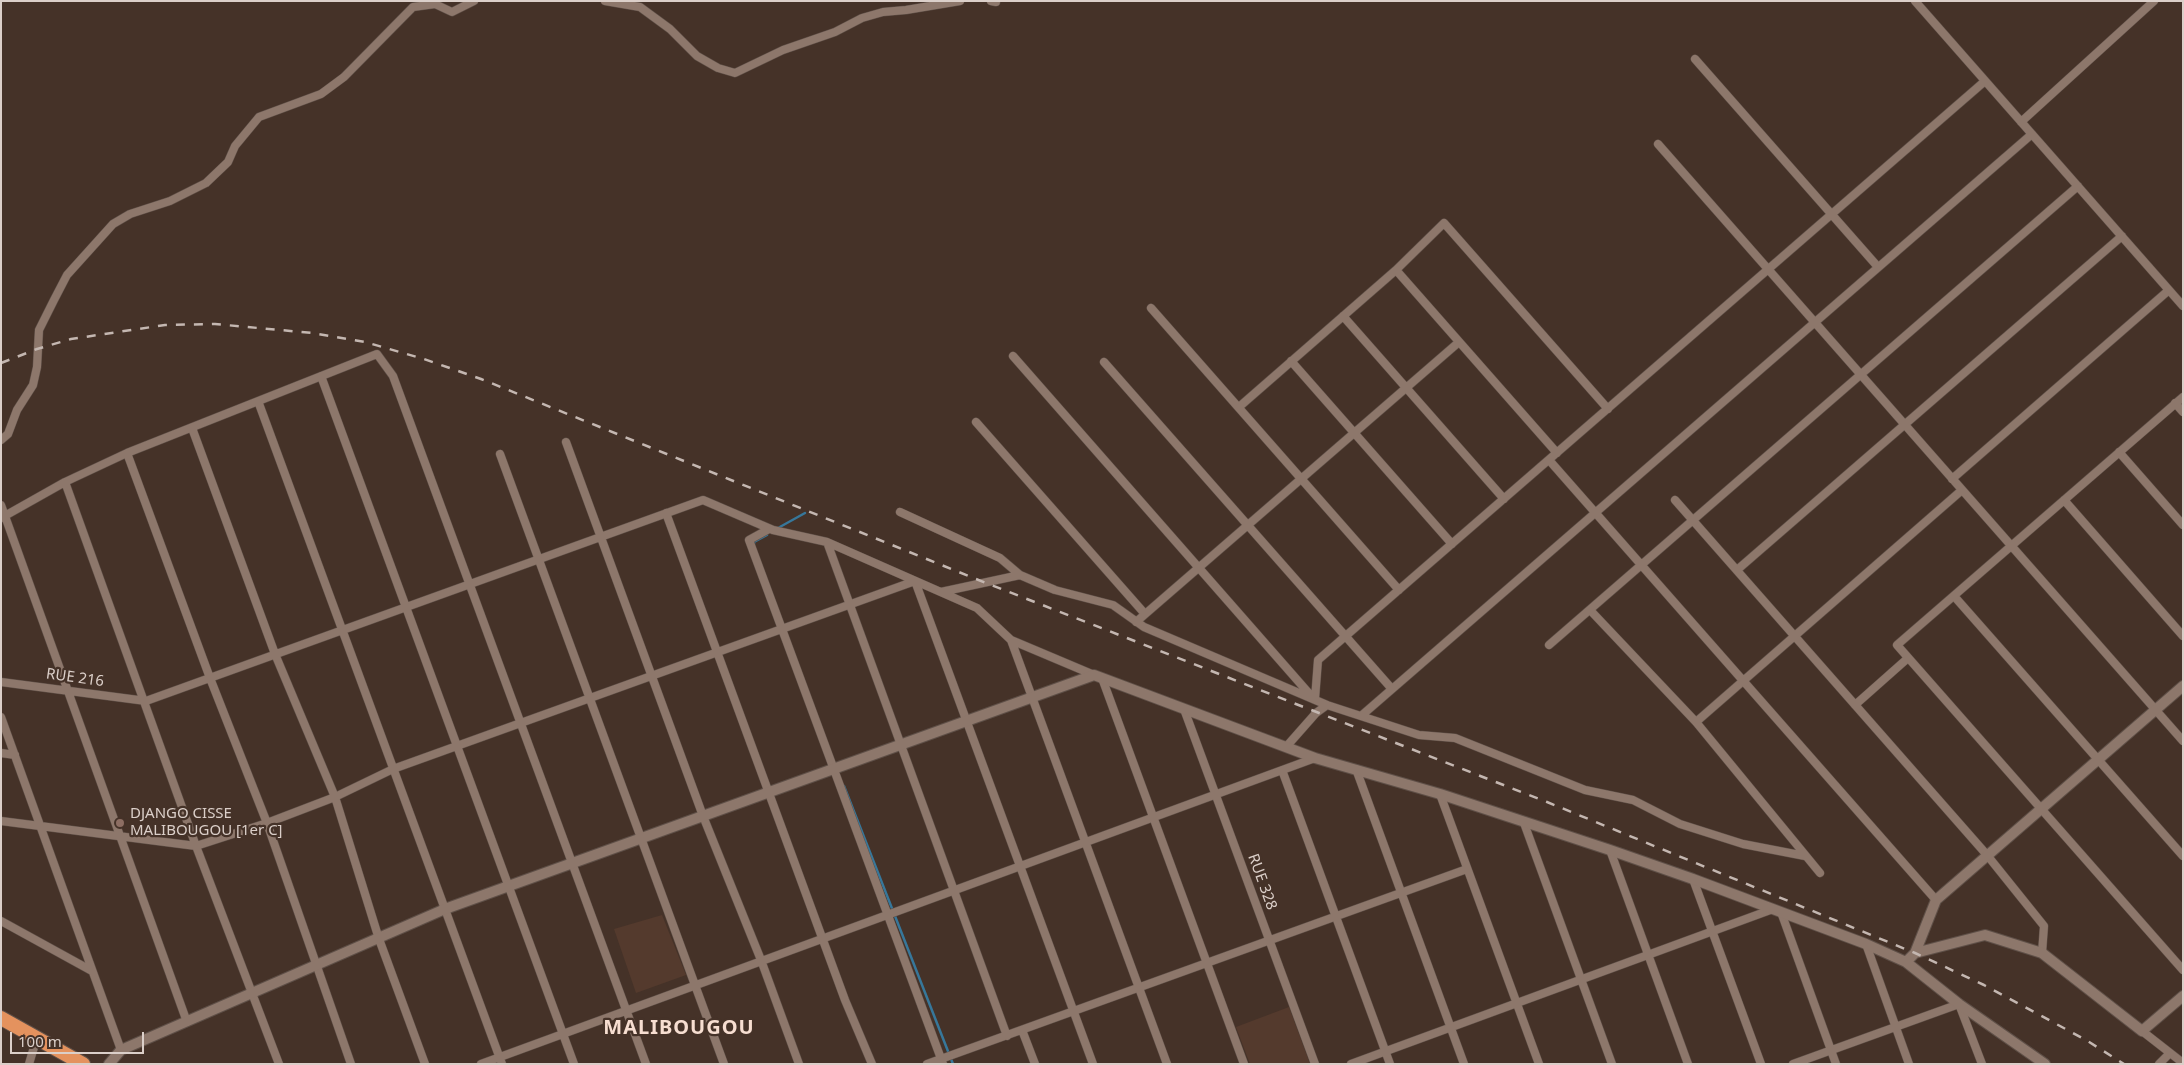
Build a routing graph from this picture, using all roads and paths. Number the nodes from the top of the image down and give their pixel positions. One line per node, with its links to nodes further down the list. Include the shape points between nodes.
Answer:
1 (474, 1): 41 (street, via 452,12 435,4 412,7 344,77 321,94 259,118 235,146 228,162 206,183 113,224 67,275 54,300 39,330 34,385 17,410 8,434)
2 (605, 1): 3 (street, via 640,7 670,29 697,56 735,73 862,18)
3 (960, 1)
4 (991, 1): 7 (street)
5 (1915, 1): 9 (street)
6 (2154, 1): 10 (street)
7 (996, 2)
8 (1695, 59): 14 (street)
9 (1985, 81): 10 (street); 14 (street)
10 (2021, 122): 11 (street)
11 (2032, 134): 13 (street); 16 (street)
12 (1658, 144): 17 (street)
13 (2078, 186): 15 (street); 28 (street)
14 (1832, 214): 16 (street); 17 (street)
15 (2122, 236): 19 (street); 38 (street)
16 (1878, 267): 23 (street)
17 (1768, 269): 23 (street); 35 (street)
18 (1396, 270): 22 (street); 24 (street); 35 (street, via 1444,223)
19 (2169, 290): 20 (street); 49 (street)
20 (2183, 306)
21 (1151, 308): 34 (street)
22 (1343, 316): 26 (street); 30 (street)
23 (1815, 322): 28 (street); 58 (street)
24 (1459, 342): 30 (street); 45 (street)
25 (1013, 356): 70 (street)
26 (1291, 361): 34 (street); 40 (street)
27 (1104, 362): 62 (street)
28 (1861, 374): 38 (street); 60 (street)
29 (321, 376): 32 (street); 74 (street, via 377,354 383,361 393,376); 79 (street)
30 (1406, 388): 40 (street); 52 (street)
31 (2183, 397): 33 (street)
32 (258, 401): 39 (street); 84 (street)
33 (2175, 403): 36 (street); 43 (street)
34 (1239, 407): 48 (street)
35 (1608, 409): 45 (street)
36 (2183, 412)
37 (976, 422): 81 (street)
38 (1905, 425): 49 (street); 71 (street)
39 (192, 428): 44 (street); 91 (street)
40 (1354, 433): 48 (street); 66 (street)
41 (1, 440)
42 (566, 442): 64 (street)
43 (2119, 452): 54 (street); 61 (street)
44 (127, 453): 50 (street); 95 (street)
45 (1557, 453): 47 (street)
46 (500, 454): 68 (street)
47 (1549, 460): 52 (street); 58 (street)
48 (1302, 479): 62 (street); 75 (street)
49 (1952, 479): 51 (street)
50 (65, 482): 59 (street); 104 (street)
51 (1962, 490): 67 (street); 86 (street)
52 (1504, 499): 66 (street)
53 (1675, 500): 60 (street)
54 (2064, 500): 67 (street); 87 (street)
55 (1, 505): 59 (street)
56 (900, 512): 72 (street, via 1000,558)
57 (666, 513): 63 (street, via 703,500); 64 (street); 90 (street)
58 (1595, 513): 69 (street); 99 (street)
59 (3, 517): 100 (street)
60 (1693, 520): 69 (street); 71 (street)
61 (2183, 524)
62 (1248, 525): 70 (street); 85 (street)
63 (769, 529): 65 (street); 83 (street, via 749,540)
64 (600, 537): 68 (street); 93 (street)
65 (827, 542): 73 (street); 78 (street)
66 (1452, 544): 75 (street)
67 (2011, 546): 77 (street); 108 (street)
68 (538, 559): 74 (street); 102 (street)
69 (1641, 565): 80 (street); 96 (street)
70 (1199, 568): 81 (street); 103 (street)
71 (1737, 570): 86 (street)
72 (1020, 575): 76 (street); 82 (street, via 1055,590 1113,605)
73 (915, 581): 76 (street); 78 (street); 111 (street)
74 (470, 584): 79 (street); 113 (street)
75 (1399, 590): 85 (street)
76 (941, 592): 88 (street, via 976,608)
77 (1954, 596): 92 (street, via 1897,645); 121 (street)
78 (848, 605): 83 (street); 115 (street)
79 (406, 607): 84 (street); 116 (street)
80 (1590, 610): 89 (street); 112 (street)
81 (1145, 614): 82 (street)
82 (1136, 622): 103 (street)
83 (783, 628): 90 (street); 122 (street)
84 (342, 630): 91 (street); 123 (street)
85 (1345, 636): 99 (street); 103 (street, via 1318,660)
86 (1794, 636): 96 (street); 106 (street)
87 (2183, 636)
88 (1011, 640): 94 (street); 101 (street)
89 (1549, 645)
90 (717, 652): 93 (street); 126 (street)
91 (275, 654): 95 (street); 129 (street)
92 (1908, 658): 106 (street); 130 (street)
93 (652, 676): 102 (street); 131 (street)
94 (1098, 676): 101 (street); 107 (street); 132 (street)
95 (210, 678): 104 (street); 134 (street)
96 (1743, 680): 112 (street); 153 (street)
97 (1, 682): 100 (street, RUE 216)
98 (2183, 686): 108 (street)
99 (1392, 689): 109 (street)
100 (68, 691): 104 (street, RUE 216); 137 (street)
101 (1032, 697): 111 (street); 139 (street)
102 (590, 698): 113 (street); 138 (street)
103 (1315, 699): 105 (street)
104 (146, 701): 140 (street)
105 (1328, 705): 109 (street); 117 (street, via 1316,713)
106 (1855, 705): 142 (street)
107 (1184, 709): 117 (street); 128 (street, RUE 328)
108 (2155, 710): 114 (street); 121 (street)
109 (1361, 716): 143 (street, via 1419,735 1455,738 1585,790 1632,800 1680,824 1743,844)
110 (1, 717): 119 (street)
111 (967, 721): 115 (street); 146 (street)
112 (1696, 722): 143 (street)
113 (521, 723): 116 (street); 145 (street)
114 (2183, 741)
115 (900, 745): 122 (street); 151 (street)
116 (457, 746): 123 (street); 150 (street)
117 (1286, 747): 120 (street)
118 (1, 753): 119 (street)
119 (15, 755): 136 (street)
120 (1315, 758): 124 (street); 125 (street)
121 (2098, 760): 130 (street); 144 (street)
122 (834, 768): 126 (street); 156 (street)
123 (393, 769): 129 (street); 154 (street)
124 (1356, 769): 127 (street); 152 (street)
125 (1282, 770): 128 (street); 157 (street)
126 (768, 792): 131 (street); 161 (street)
127 (1440, 794): 135 (street); 147 (street)
128 (1216, 795): 132 (street); 162 (street, RUE 328)
129 (335, 797): 134 (street); 160 (street)
130 (2041, 809): 142 (street); 171 (street)
131 (703, 816): 138 (street); 167 (street)
132 (1153, 818): 139 (street); 169 (street)
133 (1, 820): 136 (street)
134 (267, 823): 140 (street); 170 (street)
135 (1524, 823): 141 (street); 173 (street)
136 (40, 826): 137 (street); 172 (street)
137 (120, 836): 140 (street); 183 (street)
138 (641, 838): 145 (street); 174 (street)
139 (1085, 842): 146 (street); 175 (street)
140 (196, 846): 176 (street)
141 (1610, 850): 149 (street); 166 (street)
142 (1987, 855): 153 (street); 165 (street, via 2044,926)
143 (1805, 856): 148 (street)
144 (2183, 856)
145 (572, 863): 150 (street); 180 (street)
146 (1020, 866): 151 (street); 181 (street)
147 (1467, 869): 152 (street); 178 (street)
148 (1820, 873)
149 (1692, 879): 155 (street); 159 (street)
150 (509, 886): 154 (street); 188 (street)
151 (954, 891): 156 (street); 189 (street)
152 (1402, 893): 157 (street); 184 (street)
153 (1936, 900): 164 (street)
154 (445, 909): 160 (street); 195 (street)
155 (1777, 910): 159 (street); 163 (street); 192 (street)
156 (888, 915): 161 (street); 196 (street)
157 (1336, 916): 162 (street); 193 (street)
158 (1, 921): 172 (street)
159 (1712, 931): 166 (street); 222 (street)
160 (379, 939): 170 (street); 203 (street)
161 (822, 939): 167 (street); 209 (street)
162 (1270, 941): 169 (street); 215 (street, RUE 328)
163 (1866, 944): 168 (street); 185 (street)
164 (1915, 953): 165 (street, via 1985,935); 168 (street)
165 (2042, 953): 187 (street)
166 (1647, 955): 173 (street); 221 (street)
167 (761, 960): 174 (street); 208 (street)
168 (1906, 962): 179 (street)
169 (1206, 964): 175 (street); 214 (street)
170 (316, 966): 176 (street); 202 (street)
171 (2183, 970)
172 (92, 971): 191 (street)
173 (1580, 980): 178 (street); 220 (street)
174 (695, 985): 180 (street); 207 (street)
175 (1139, 988): 181 (street); 213 (street)
176 (253, 993): 183 (street); 201 (street)
177 (2183, 996): 187 (street)
178 (1516, 1003): 184 (street); 219 (street)
179 (1959, 1004): 185 (street); 226 (street); 227 (street)
180 (626, 1011): 188 (street); 206 (street)
181 (1074, 1011): 186 (street); 212 (street)
182 (1, 1018): 190 (highway)
183 (186, 1022): 191 (street)
184 (1451, 1027): 193 (street); 218 (street)
185 (1896, 1027): 192 (street); 225 (street)
186 (1022, 1030): 189 (street); 211 (street)
187 (2142, 1031): 194 (street)
188 (563, 1034): 195 (street); 205 (street)
189 (1007, 1036): 196 (street)
190 (37, 1037): 198 (street); 199 (highway)
191 (121, 1050): 200 (street)
192 (1831, 1050): 223 (street); 224 (street)
193 (1386, 1051): 216 (street); 217 (street)
194 (2170, 1054): 197 (street); 228 (street)
195 (500, 1060): 204 (street)
196 (942, 1061): 210 (street)
197 (2183, 1063)
198 (29, 1064)
199 (83, 1064)
200 (109, 1064)
201 (279, 1064)
202 (351, 1064)
203 (425, 1064)
204 (481, 1064)
205 (574, 1064)
206 (646, 1064)
207 (724, 1064)
208 (799, 1064)
209 (872, 1064)
210 (927, 1064)
211 (1035, 1064)
212 (1093, 1064)
213 (1167, 1064)
214 (1244, 1064)
215 (1315, 1064)
216 (1352, 1064)
217 (1390, 1064)
218 (1464, 1064)
219 (1539, 1064)
220 (1612, 1064)
221 (1688, 1064)
222 (1761, 1064)
223 (1793, 1064)
224 (1836, 1064)
225 (1909, 1064)
226 (1982, 1064)
227 (2046, 1064)
228 (2159, 1064)

